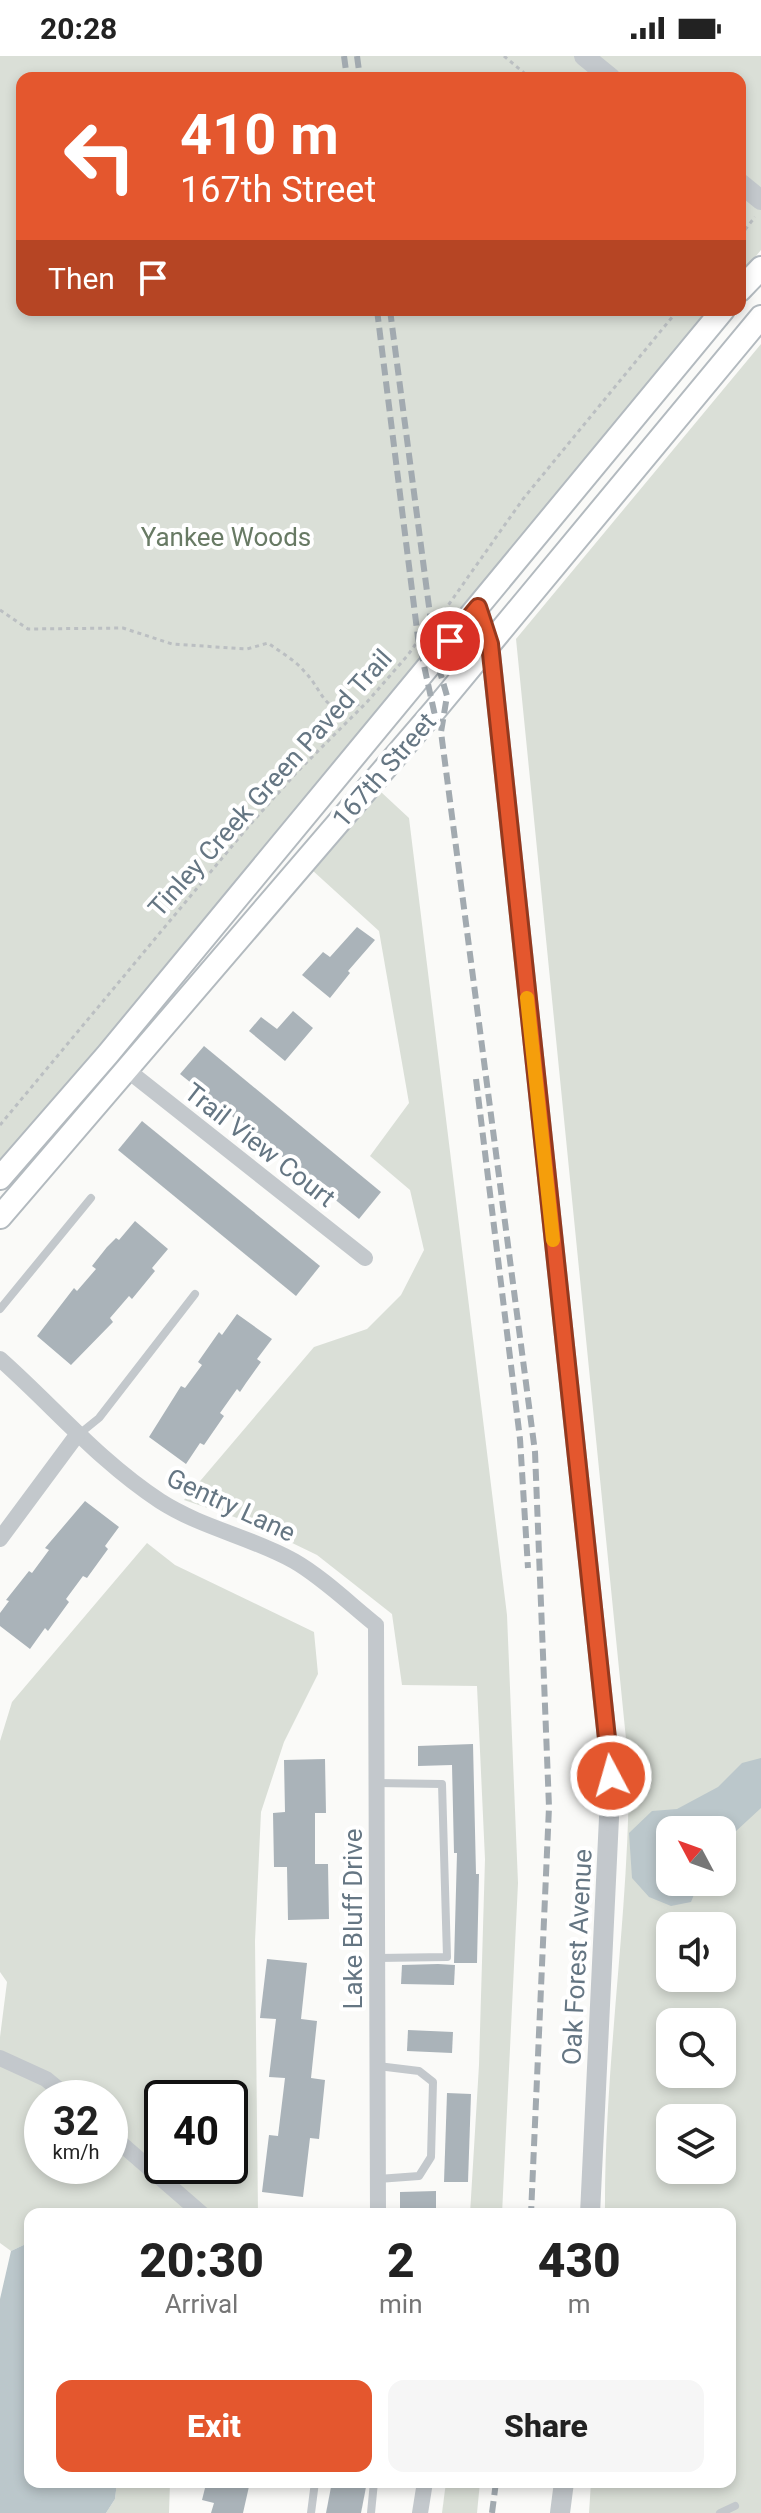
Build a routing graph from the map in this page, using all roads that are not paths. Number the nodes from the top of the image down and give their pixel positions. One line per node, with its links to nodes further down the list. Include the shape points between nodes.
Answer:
1 (584, 56): 2 (street)
2 (604, 72)
3 (761, 268): 4 (main road)
4 (746, 284)
5 (718, 316): 7 (main road, 167th Street)
6 (761, 317): 8 (main road, 167th Street)
7 (478, 607): 8 (street, Oak Forest Avenue); 10 (main road, 167th Street)
8 (490, 644): 9 (main road, 167th Street); 29 (street, Oak Forest Avenue, via 611,1776)
9 (126, 1069): 12 (main road, 167th Street); 13 (street, Trail View Court)
10 (0, 1178)
11 (91, 1198): 15 (lane)
12 (0, 1217)
13 (365, 1258)
14 (195, 1294): 17 (lane, via 99,1418)
15 (0, 1309)
16 (0, 1359): 17 (street, Gentry Lane)
17 (77, 1435): 18 (street); 19 (street, Gentry Lane, via 162,1502 295,1561)
18 (0, 1539)
19 (376, 1625): 20 (street, Lake Bluff Drive)
20 (377, 1783): 21 (street, Lake Bluff Drive); 21 (lane, via 442,1784 447,1957)
21 (378, 1958): 23 (street, Lake Bluff Drive)
22 (0, 2058): 24 (street)
23 (378, 2066): 26 (street, Lake Bluff Drive); 26 (lane, via 419,2071 433,2082 431,2157 419,2176)
24 (47, 2080)
25 (128, 2150): 27 (street)
26 (378, 2179): 28 (street, Lake Bluff Drive)
27 (195, 2208)
28 (378, 2208)
29 (590, 2208)
30 (314, 2488): 35 (lane)
31 (373, 2488): 36 (lane)
32 (424, 2488): 37 (street)
33 (563, 2488): 38 (street)
34 (735, 2506): 39 (lane)
35 (311, 2513)
36 (371, 2513)
37 (420, 2513)
38 (560, 2513)
39 (720, 2513)

